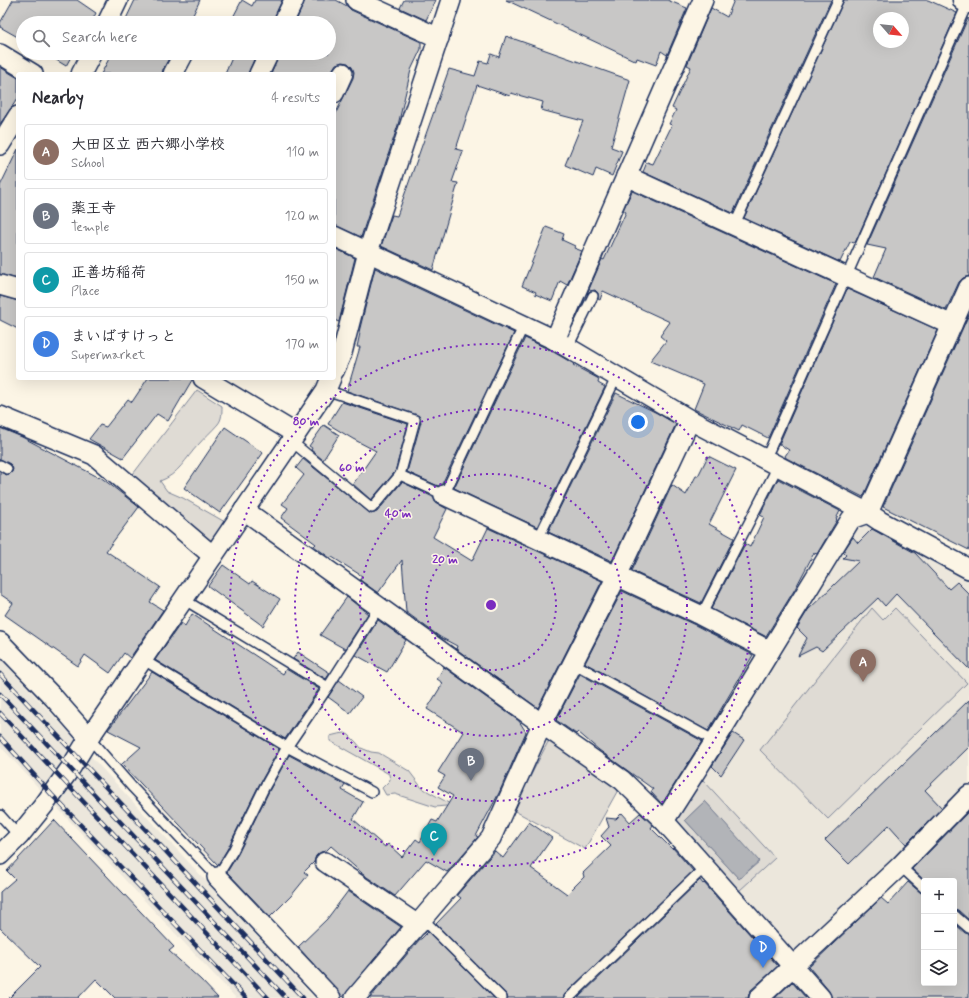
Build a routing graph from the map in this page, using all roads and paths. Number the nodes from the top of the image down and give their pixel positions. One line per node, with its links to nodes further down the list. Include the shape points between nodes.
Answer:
1 (118, 0): 8 (street)
2 (294, 0): 9 (street)
3 (356, 0): 10 (street)
4 (451, 0): 10 (street)
5 (703, 0): 23 (street)
6 (838, 0): 24 (lane)
7 (967, 1): 27 (lane)
8 (110, 16)
9 (286, 16)
10 (439, 38): 26 (street)
11 (0, 54): 15 (street)
12 (88, 60): 16 (street)
13 (180, 60): 17 (street)
14 (266, 60): 18 (street)
15 (30, 72)
16 (82, 72)
17 (174, 72)
18 (260, 72)
19 (343, 73): 20 (street)
20 (336, 89)
21 (16, 119): 22 (street)
22 (0, 145)
23 (626, 176): 24 (street); 34 (street)
24 (734, 226): 27 (street)
25 (336, 237): 26 (street)
26 (368, 252): 32 (street); 35 (street, via 342,353)
27 (846, 276): 33 (street); 42 (lane, via 770,450)
28 (0, 285): 30 (street)
29 (969, 287): 33 (street)
30 (16, 289)
31 (593, 296): 34 (lane)
32 (524, 325): 34 (street); 44 (lane)
33 (952, 325): 46 (street)
34 (562, 343): 36 (street, via 599,362)
35 (336, 366)
36 (617, 376): 40 (street); 47 (lane)
37 (206, 380): 41 (street)
38 (328, 384): 41 (street); 43 (lane, via 415,420)
39 (0, 416): 48 (street, via 94,455)
40 (690, 420): 42 (street); 50 (street)
41 (293, 438): 43 (lane, via 372,508); 45 (street)
42 (771, 462): 46 (street); 53 (lane)
43 (400, 476): 44 (lane)
44 (444, 495): 47 (street)
45 (244, 510): 48 (street); 52 (street, via 287,546)
46 (868, 513): 49 (street); 55 (street, via 851,520)
47 (538, 539): 50 (street)
48 (212, 556): 51 (street)
49 (969, 569)
50 (617, 576): 53 (street); 57 (street)
51 (183, 599): 56 (street); 58 (lane)
52 (379, 607): 58 (lane); 59 (street)
53 (700, 615): 55 (street)
54 (0, 642): 60 (street)
55 (770, 651): 61 (street)
56 (142, 659): 60 (street); 62 (lane)
57 (573, 663): 59 (street); 61 (lane)
58 (328, 687): 62 (lane)
59 (542, 724): 66 (street, via 622,780); 75 (street, via 491,838)
60 (89, 738): 67 (street, via 52,795); 72 (lane)
61 (716, 741): 66 (street)
62 (287, 747): 63 (lane); 72 (lane, via 233,851)
63 (372, 792)
64 (969, 795): 70 (street)
65 (0, 815): 67 (lane)
66 (664, 821): 71 (street)
67 (19, 836): 68 (street)
68 (0, 855)
69 (325, 862): 75 (street)
70 (900, 866): 73 (lane); 77 (street)
71 (705, 867): 77 (street); 81 (lane)
72 (217, 876): 78 (street)
73 (921, 885)
74 (957, 918): 76 (lane)
75 (420, 922): 79 (street); 80 (lane)
76 (969, 928)
77 (792, 966): 82 (street); 83 (street)
78 (331, 998)
79 (355, 998)
80 (502, 998)
81 (569, 998)
82 (759, 998)
83 (821, 998)

